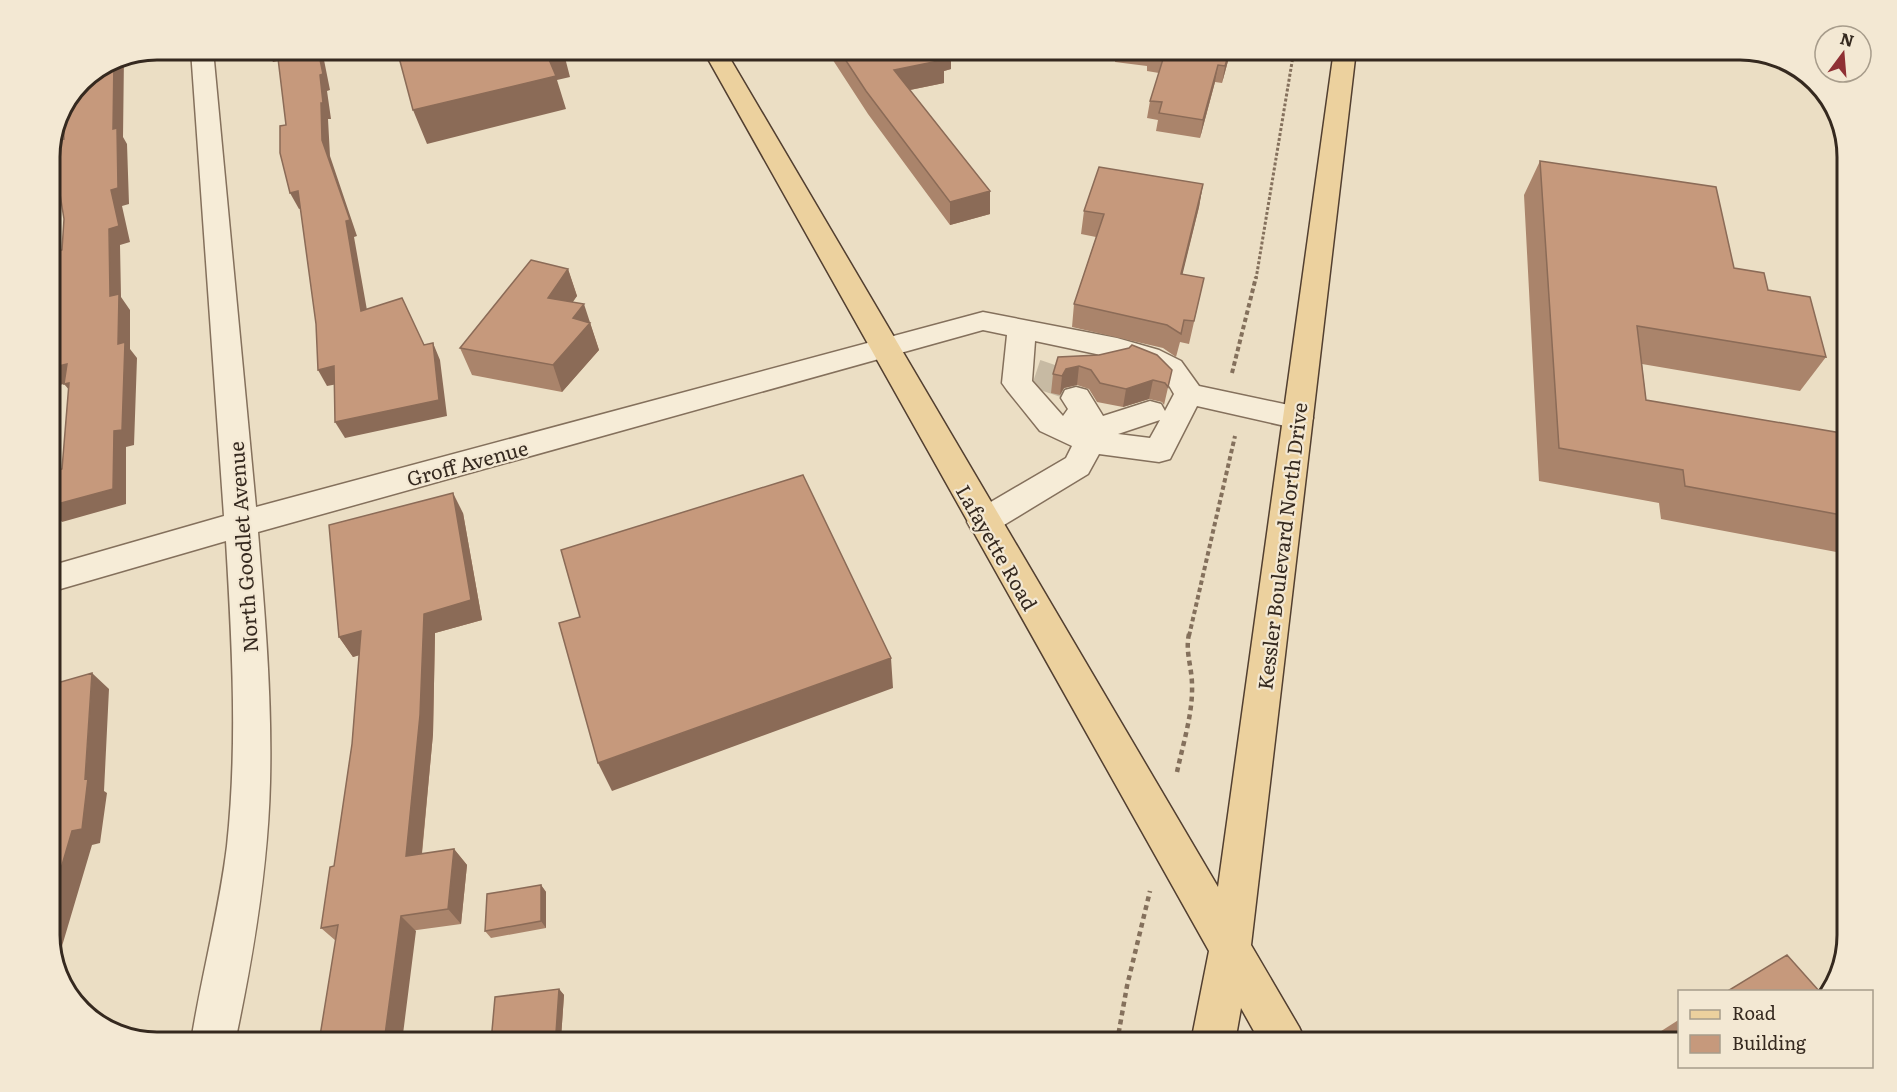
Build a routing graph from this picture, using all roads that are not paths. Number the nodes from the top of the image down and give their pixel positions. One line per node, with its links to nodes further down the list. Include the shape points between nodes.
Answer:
1 (203, 60): 12 (street, North Goodlet Avenue)
2 (720, 60): 5 (main road, Lafayette Road)
3 (1344, 60): 9 (main road, Kessler Boulevard North Drive)
4 (1022, 329): 5 (street, Groff Avenue, via 983,321); 6 (street, Groff Avenue); 10 (street, via 1017,383 1051,423)
5 (884, 347): 11 (main road, Lafayette Road); 12 (street, Groff Avenue)
6 (1132, 382): 8 (street, Groff Avenue, via 1159,358 1180,376); 10 (street); 10 (street, via 1075,377)
7 (1046, 392): 10 (street)
8 (1189, 394): 9 (street); 10 (street, via 1159,451)
9 (1298, 418): 14 (main road, Kessler Boulevard North Drive)
10 (1093, 436): 11 (street, via 1077,466)
11 (983, 522): 14 (main road, Lafayette Road)
12 (241, 524): 13 (street, Groff Avenue); 15 (street, North Goodlet Avenue, via 252,691 249,821 236,928)
13 (60, 576)
14 (1230, 948): 16 (main road, Kessler Boulevard North Drive); 17 (main road, Lafayette Road)
15 (215, 1032)
16 (1215, 1032)
17 (1278, 1032)

